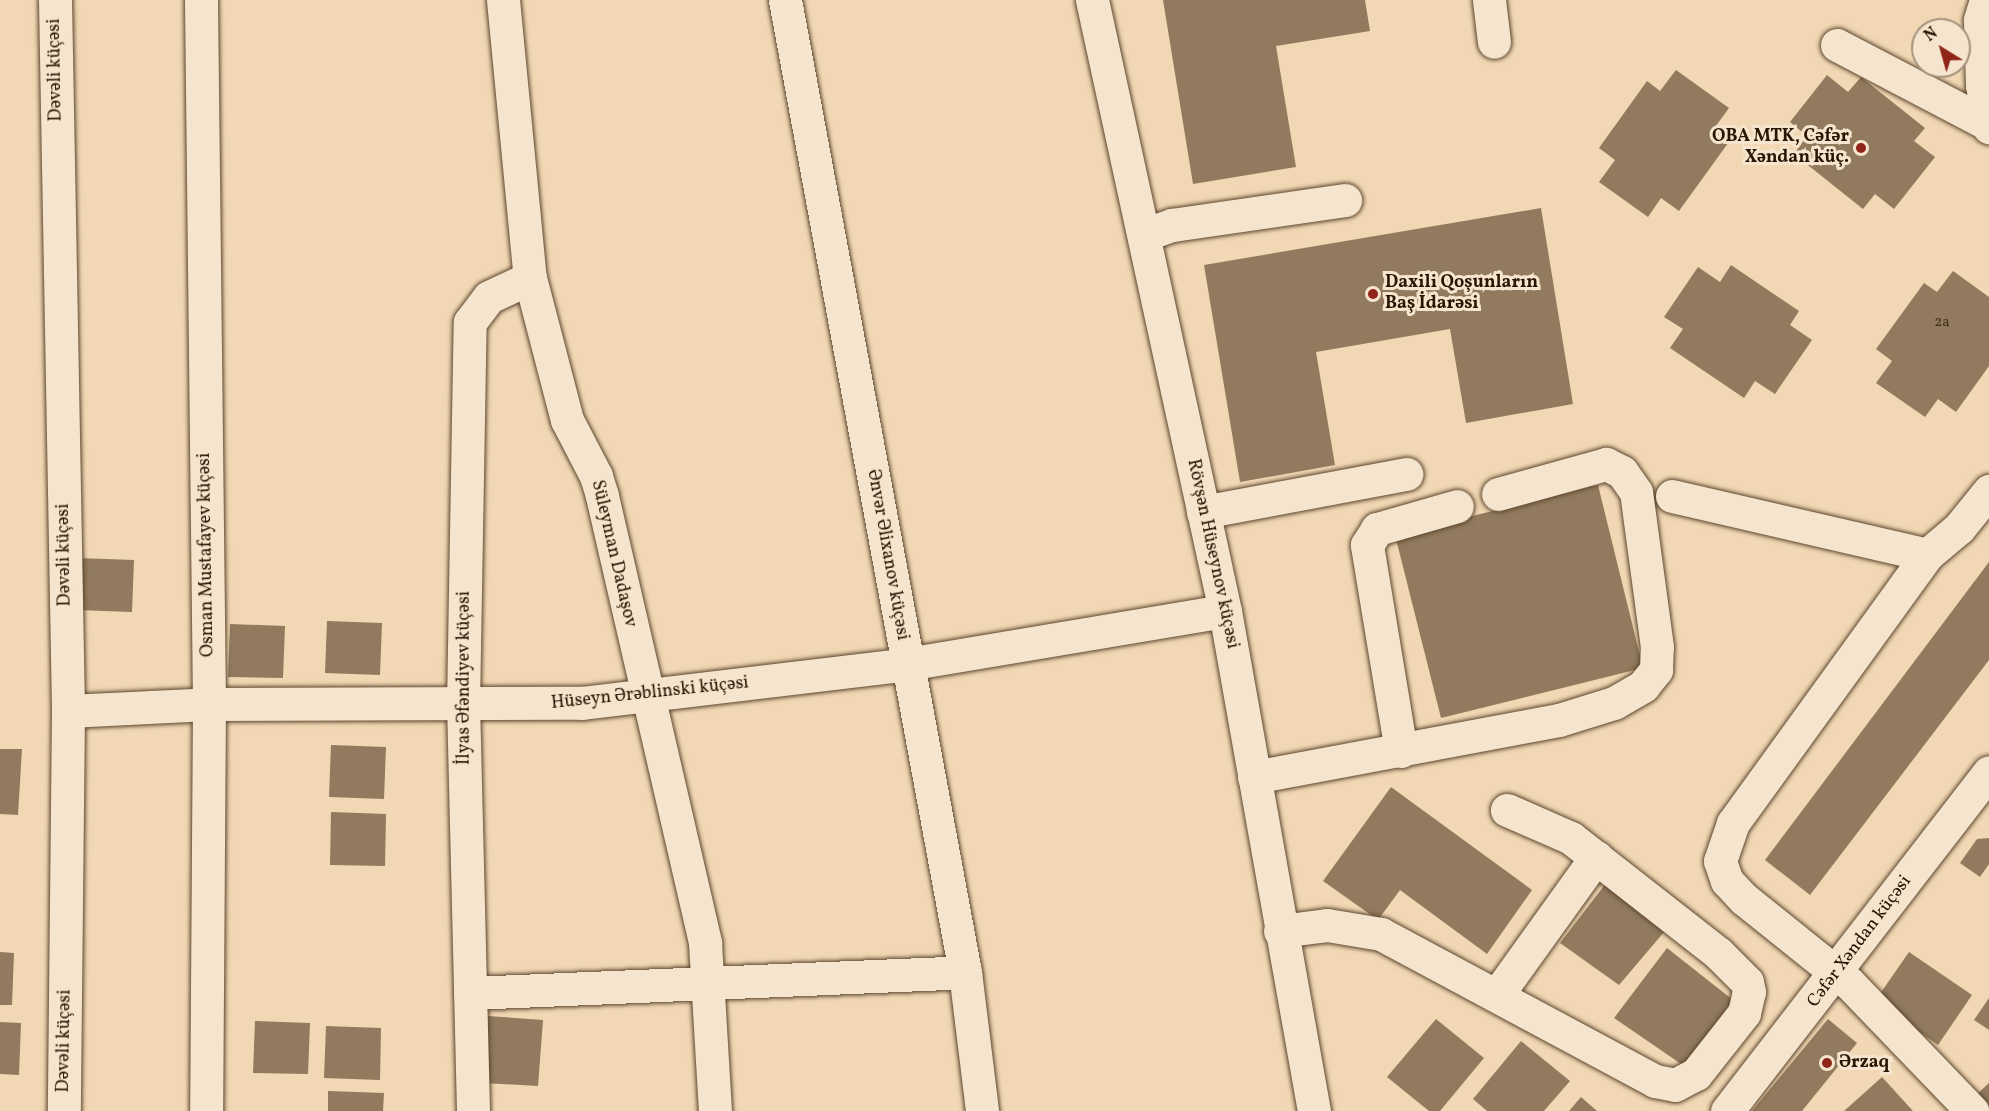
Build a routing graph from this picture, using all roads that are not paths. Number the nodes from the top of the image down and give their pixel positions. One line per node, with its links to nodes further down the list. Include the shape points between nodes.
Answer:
1 (55, 0): 26 (street, Dəvəli küçəsi)
2 (201, 0): 24 (street, Osman Mustafayev küçəsi)
3 (502, 0): 13 (street, Süleyman Dadaşov)
4 (785, 0): 22 (street, Ənvər Əlixanov küçəsi)
5 (1092, 0): 12 (street, Rövşən Hüseynov küçəsi)
6 (1489, 0): 8 (street)
7 (1986, 0): 10 (street, via 1980,20)
8 (1494, 42)
9 (1837, 45): 10 (street)
10 (1988, 125)
11 (1344, 200): 12 (street, via 1172,225)
12 (1144, 235): 19 (street, Rövşən Hüseynov küçəsi)
13 (530, 278): 23 (street, Süleyman Dadaşov, via 567,420 602,496); 25 (street, İlyas Əfəndiyev küçəsi, via 489,297 471,322)
14 (1406, 474): 19 (street)
15 (1989, 491): 20 (street, via 1959,528)
16 (1498, 494): 27 (street, via 1606,464 1622,472 1636,492 1657,648 1656,670 1643,686 1592,710)
17 (1672, 496): 20 (street)
18 (1457, 506): 27 (street, via 1377,529 1367,545)
19 (1203, 512): 21 (street, Rövşən Hüseynov küçəsi)
20 (1927, 555): 34 (street, via 1725,839 1720,861 1727,881)
21 (1225, 611): 22 (street, Hüseyn Ərəblinski küçəsi); 28 (street, Rövşən Hüseynov küçəsi)
22 (907, 664): 23 (street, Hüseyn Ərəblinski küçəsi); 33 (street, Ənvər Əlixanov küçəsi)
23 (646, 697): 25 (street, Hüseyn Ərəblinski küçəsi, via 532,705); 35 (street, Süleyman Dadaşov, via 705,943)
24 (209, 704): 25 (street, Hüseyn Ərəblinski küçəsi); 26 (street, Hüseyn Ərəblinski küçəsi); 39 (street, Osman Mustafayev küçəsi)
25 (463, 705): 36 (street, İlyas Əfəndiyev küçəsi)
26 (68, 711): 38 (street, Dəvəli küçəsi)
27 (1401, 751): 28 (street)
28 (1254, 777): 32 (street, Rövşən Hüseynov küçəsi)
29 (1983, 792): 34 (street, Cəfər Xəndan küçəsi)
30 (1507, 810): 31 (street, via 1571,838)
31 (1596, 857): 37 (street); 37 (street, via 1718,953 1747,982 1744,1013 1696,1074 1675,1085 1655,1081)
32 (1280, 931): 37 (street, via 1327,925 1381,934); 43 (street, Rövşən Hüseynov küçəsi)
33 (965, 972): 35 (street); 42 (street, Ənvər Əlixanov küçəsi)
34 (1836, 975): 44 (street, Cəfər Xəndan küçəsi); 45 (street)
35 (709, 981): 36 (street); 41 (street, Süleyman Dadaşov)
36 (470, 993): 40 (street, İlyas Əfəndiyev küçəsi)
37 (1497, 995)
38 (64, 1111)
39 (206, 1111)
40 (472, 1111)
41 (715, 1111)
42 (982, 1111)
43 (1314, 1111)
44 (1727, 1111)
45 (1972, 1111)

